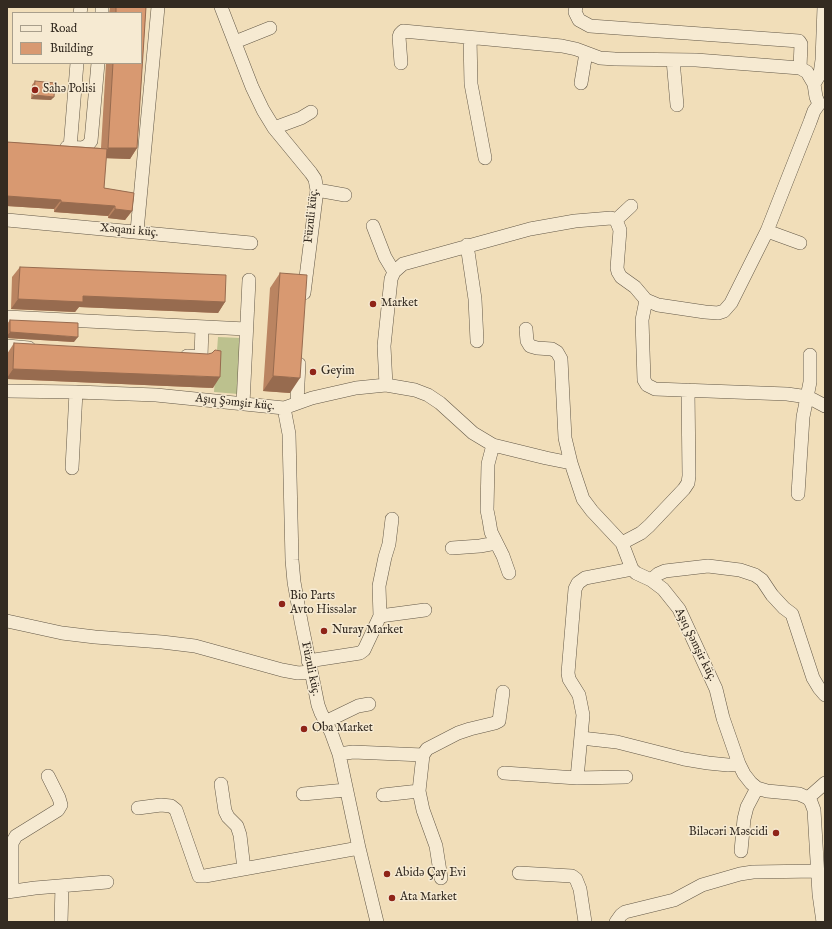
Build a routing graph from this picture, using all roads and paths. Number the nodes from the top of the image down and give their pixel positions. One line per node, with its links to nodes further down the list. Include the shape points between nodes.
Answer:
1 (158, 7): 29 (street)
2 (221, 7): 7 (street, Füzuli küç.)
3 (576, 7): 13 (street, via 575,12 580,20 590,26 798,41 801,44)
4 (824, 7): 15 (street, via 822,60 820,74)
5 (270, 28): 7 (street)
6 (470, 38): 8 (street, via 562,46); 10 (street, via 404,31 399,37); 22 (street, via 471,84)
7 (235, 42): 19 (street, Füzuli küç., via 252,86)
8 (586, 53): 9 (street, via 600,58); 14 (street)
9 (673, 60): 13 (street); 16 (street)
10 (401, 63)
11 (77, 64): 21 (street)
12 (98, 64): 21 (street, via 91,141 82,148)
13 (800, 68): 15 (street, via 807,72)
14 (581, 83)
15 (814, 84): 17 (street, via 816,97)
16 (677, 105)
17 (822, 105): 30 (street, via 814,111)
18 (311, 112): 19 (street)
19 (274, 128): 23 (street, Füzuli küç., via 311,173)
20 (54, 147): 21 (street)
21 (70, 148)
22 (485, 158)
23 (317, 190): 24 (street); 37 (street, Füzuli küç.)
24 (345, 195)
25 (631, 206): 27 (street)
26 (7, 220): 29 (street, Xəqani küç.)
27 (616, 220): 33 (street, via 607,218 576,221 530,229); 36 (street, via 620,230 618,272 636,286)
28 (373, 226): 34 (street)
29 (137, 231): 31 (street, Xəqani küç.)
30 (766, 231): 32 (street); 36 (street, via 731,303 724,311 705,312 658,305)
31 (251, 243)
32 (800, 243)
33 (467, 245): 34 (street, via 403,264); 42 (street, via 475,299)
34 (394, 272): 48 (street, via 391,279 384,346)
35 (249, 280): 40 (street)
36 (646, 300): 49 (street, via 642,320 644,380 655,389)
37 (304, 303)
38 (7, 317): 39 (street)
39 (202, 327): 40 (street); 46 (street, via 201,357)
40 (246, 329): 54 (street)
41 (526, 329): 58 (street, via 530,346 552,349 561,358 566,438)
42 (477, 341)
43 (7, 346): 44 (street)
44 (38, 348)
45 (300, 348): 53 (street)
46 (178, 355)
47 (810, 355): 52 (street)
48 (386, 385): 53 (street, Aşıq Şəmşir küç., via 356,388); 57 (street, Aşıq Şəmşir küç., via 409,388 428,395 473,433)
49 (688, 390): 52 (street); 63 (street, via 688,483 649,526)
50 (7, 391): 51 (street, Aşıq Şəmşir küç.)
51 (76, 392): 54 (street, Aşıq Şəmşir küç., via 156,395); 59 (street)
52 (808, 397): 55 (street); 60 (street, via 803,417)
53 (297, 402): 56 (street, Aşıq Şəmşir küç.)
54 (243, 404): 56 (street, Aşıq Şəmşir küç.)
55 (825, 406)
56 (284, 408): 71 (street, Füzuli küç., via 289,434 294,582)
57 (493, 445): 58 (street, Aşıq Şəmşir küç.); 62 (street, via 488,464 487,510)
58 (571, 462): 63 (street, via 583,499)
59 (72, 468)
60 (798, 494)
61 (392, 519): 69 (street, via 379,586)
62 (496, 543): 64 (street); 66 (street)
63 (622, 543): 65 (street)
64 (452, 548)
65 (632, 569): 67 (street, Aşıq Şəmşir küç.); 76 (street, via 585,578 575,589 568,673 579,695 583,715)
66 (509, 573)
67 (651, 580): 73 (street, via 665,572 708,566 740,570 755,575 792,614 813,678); 79 (street, Aşıq Şəmşir küç., via 663,589 679,609 716,689)
68 (425, 610): 69 (street)
69 (380, 616): 71 (street, via 364,650)
70 (7, 621): 71 (street, via 62,633 194,646 298,673)
71 (309, 667): 75 (street, Füzuli küç.)
72 (503, 692): 78 (street, via 499,721 458,733 427,749)
73 (825, 695)
74 (369, 704): 75 (street, via 358,706)
75 (325, 722): 77 (street, Füzuli küç.)
76 (581, 738): 79 (street, via 617,742 708,763); 83 (street)
77 (339, 754): 78 (street, via 353,752); 87 (street, Füzuli küç.)
78 (423, 755): 88 (street)
79 (739, 764): 86 (street, Aşıq Şəmşir küç.)
80 (504, 773): 83 (street)
81 (48, 776): 95 (street, via 61,805 58,810 16,836)
82 (626, 777): 83 (street)
83 (577, 778)
84 (825, 783): 91 (street)
85 (221, 784): 96 (street, via 225,811 237,826 240,835)
86 (757, 788): 91 (street, via 799,794); 94 (street, via 747,807)
87 (346, 790): 89 (street); 93 (street, Füzuli küç.)
88 (419, 791): 90 (street); 99 (street, via 436,846)
89 (303, 794)
90 (383, 795)
91 (808, 798): 97 (street, via 814,810)
92 (138, 808): 96 (street, via 161,805 171,806 176,810 199,876)
93 (359, 848): 96 (street); 104 (street, Füzuli küç.)
94 (741, 851)
95 (9, 860): 102 (street)
96 (244, 869)
97 (817, 871): 106 (street, via 740,874 702,885 674,900 625,912); 107 (street)
98 (519, 873): 105 (street, via 572,876 580,889)
99 (441, 878)
100 (107, 882): 101 (street)
101 (62, 886): 102 (street); 103 (street)
102 (9, 892)
103 (61, 922)
104 (377, 922)
105 (585, 922)
106 (616, 922)
107 (823, 922)

